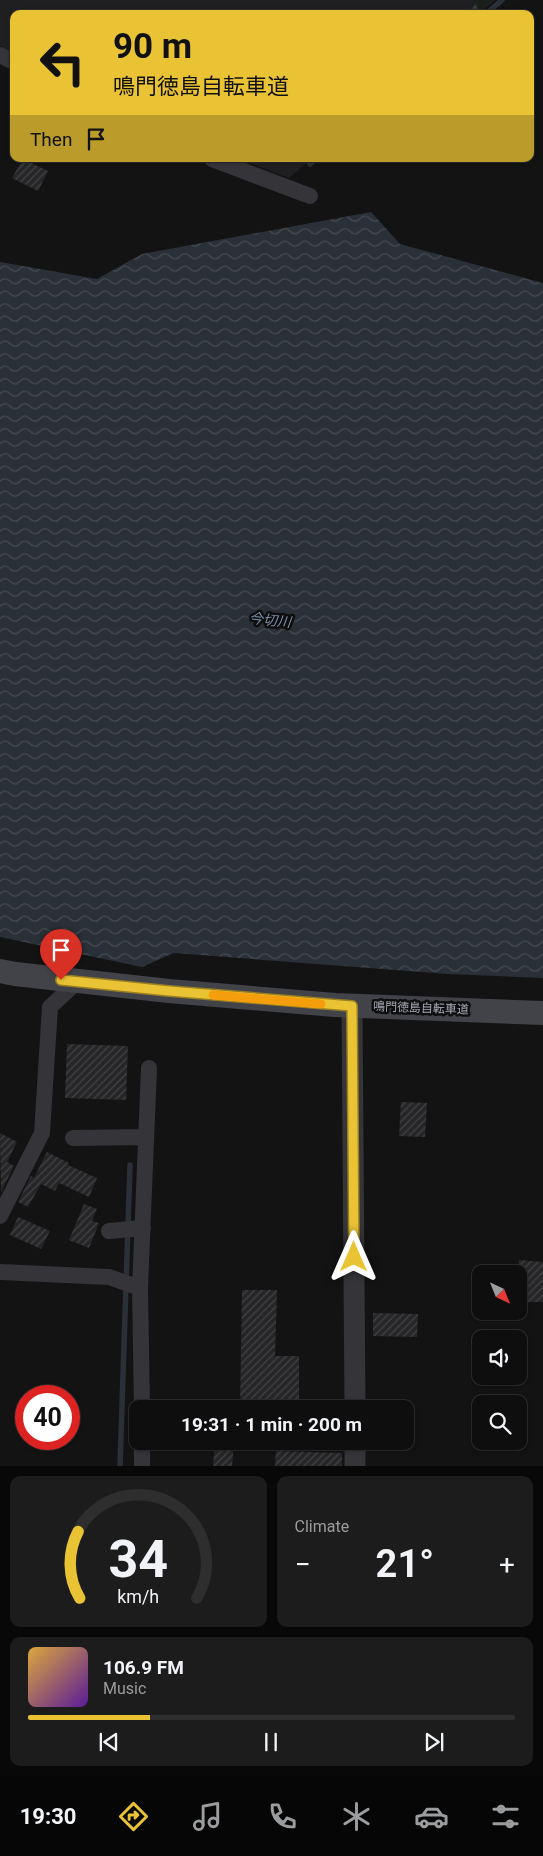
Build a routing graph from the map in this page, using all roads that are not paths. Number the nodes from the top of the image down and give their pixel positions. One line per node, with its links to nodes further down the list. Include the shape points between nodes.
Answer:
1 (220, 162): 2 (street)
2 (310, 196)
3 (0, 971): 4 (main road, 鳴門徳島自転車道)
4 (77, 982): 5 (main road, 鳴門徳島自転車道); 10 (street, via 50,1007 42,1133)
5 (352, 1006): 6 (main road, 鳴門徳島自転車道); 16 (street)
6 (543, 1013)
7 (148, 1068): 9 (street)
8 (73, 1138): 9 (street)
9 (146, 1138): 11 (street)
10 (0, 1216)
11 (143, 1228): 12 (street); 14 (street)
12 (109, 1231)
13 (0, 1272): 14 (street, via 109,1277)
14 (140, 1288): 15 (street)
15 (142, 1400)
16 (355, 1400)
17 (142, 1450): 19 (street)
18 (355, 1450): 20 (street)
19 (142, 1466)
20 (355, 1466)

